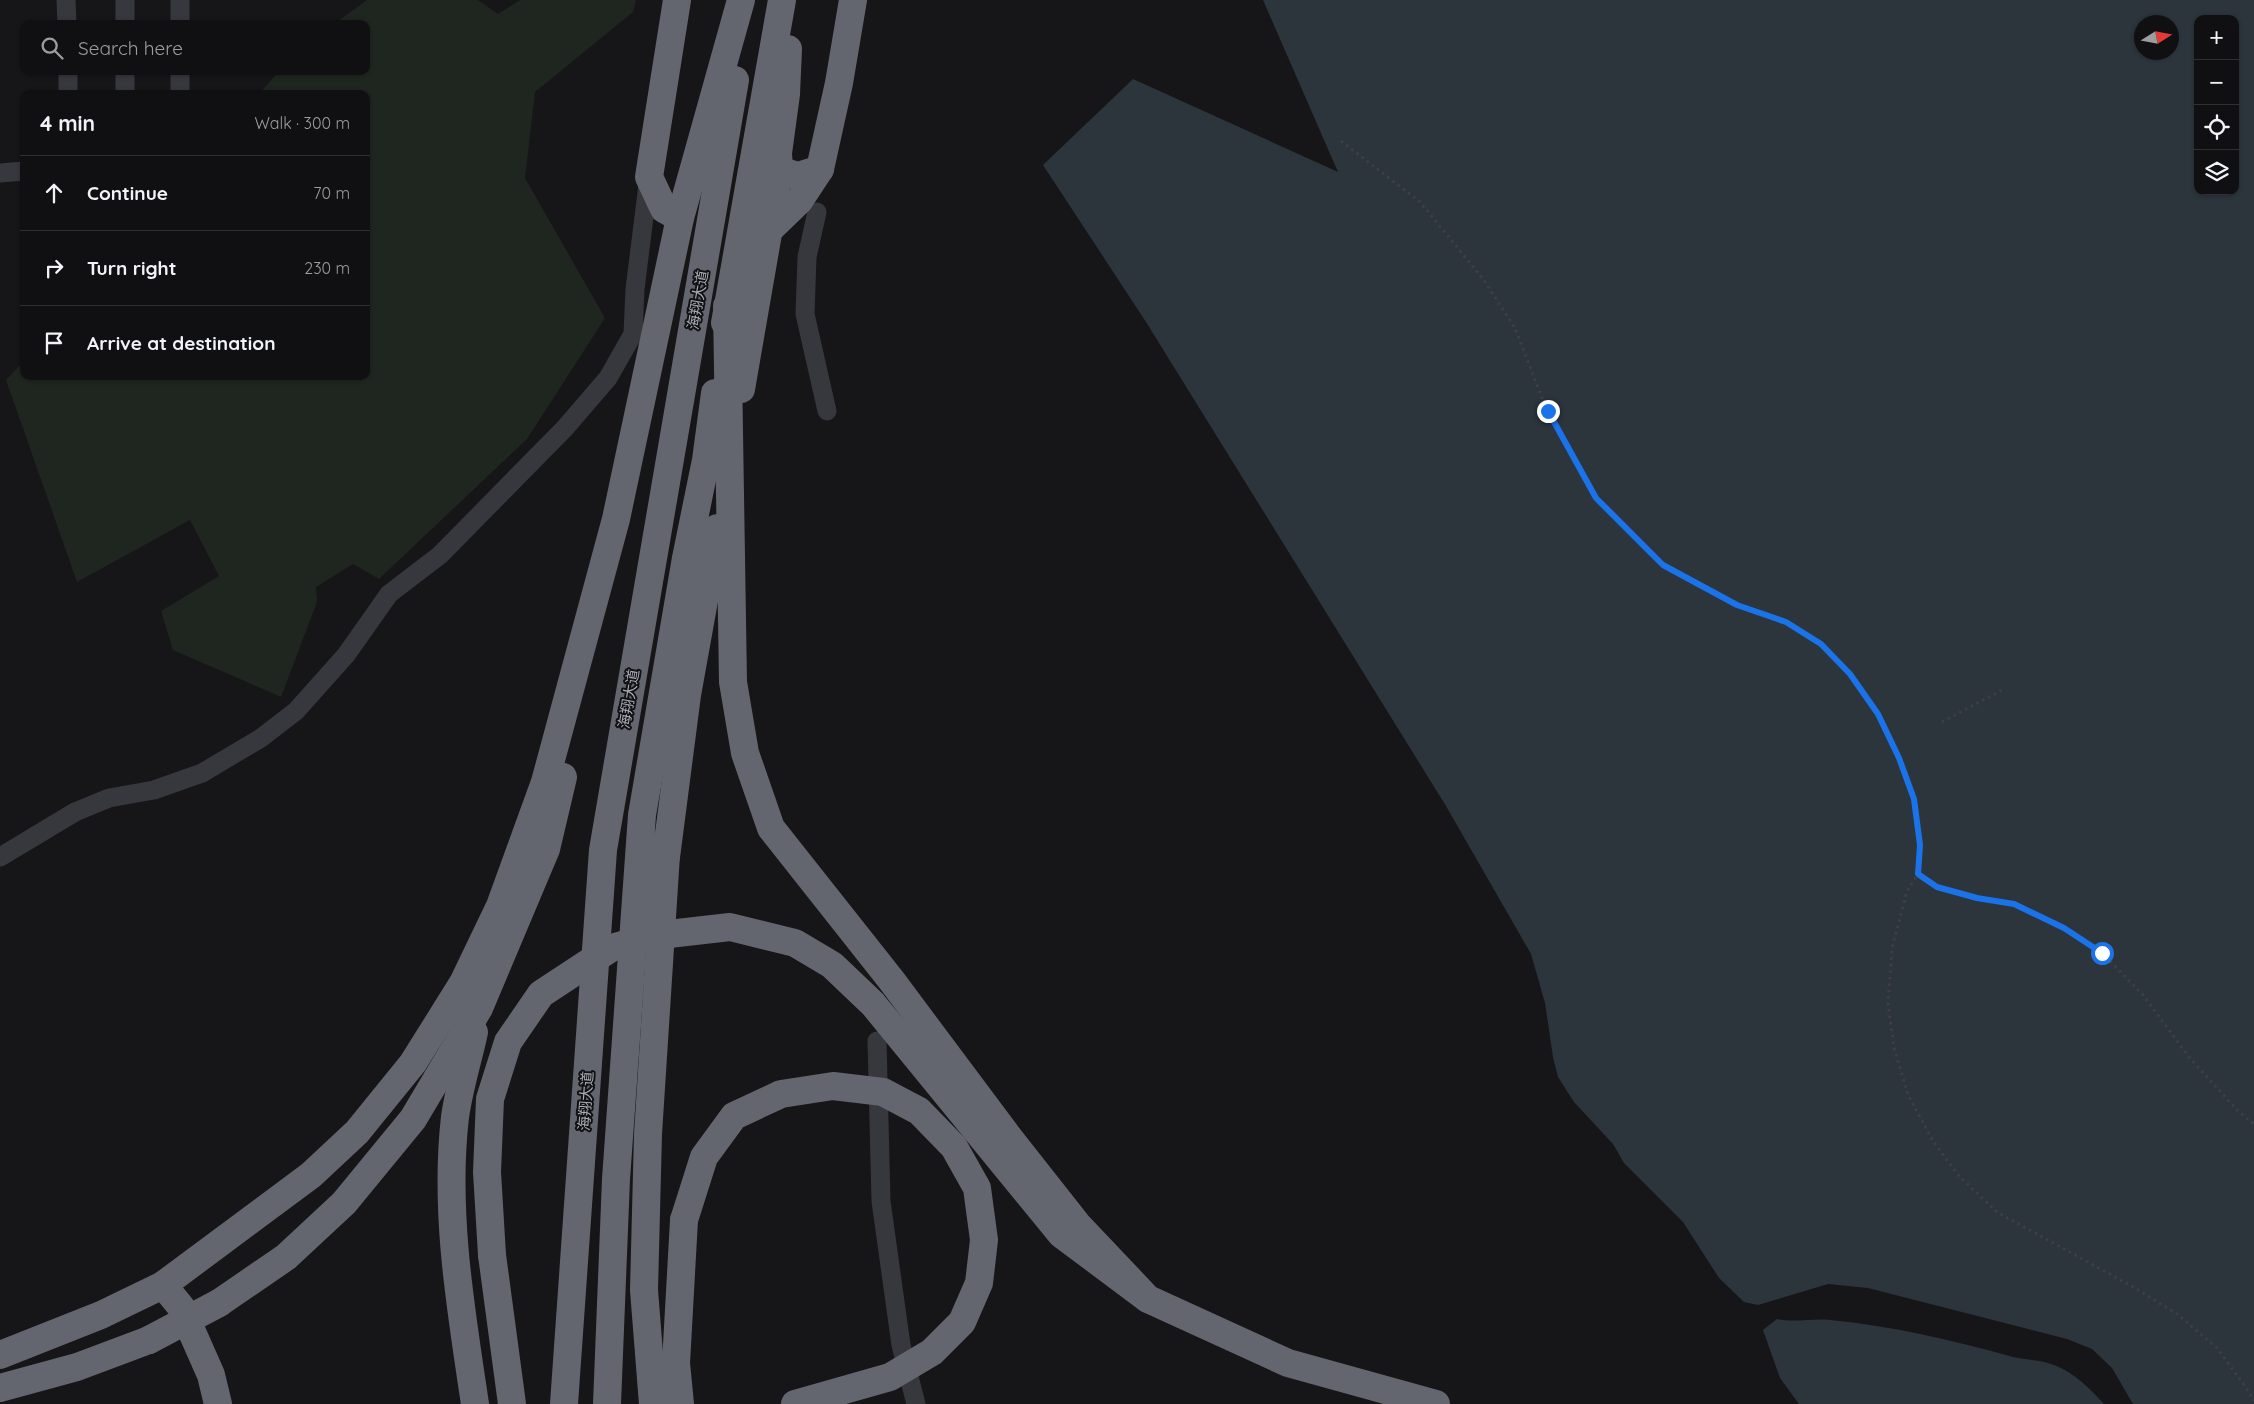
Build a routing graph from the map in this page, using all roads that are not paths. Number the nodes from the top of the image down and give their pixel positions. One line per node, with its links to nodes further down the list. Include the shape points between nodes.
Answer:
1 (66, 0): 10 (street)
2 (125, 0): 11 (street)
3 (180, 0): 12 (street)
4 (677, 0): 23 (highway)
5 (741, 0): 25 (highway)
6 (748, 0): 44 (highway, 海翔大道, via 604,850)
7 (782, 0): 27 (highway, 海翔大道)
8 (790, 0): 20 (highway)
9 (853, 0): 19 (highway)
10 (67, 20)
11 (125, 20)
12 (180, 20)
13 (68, 75): 16 (street)
14 (125, 75): 17 (street)
15 (180, 75): 18 (street)
16 (68, 90)
17 (125, 90)
18 (180, 90)
19 (820, 169): 20 (highway, via 798,176); 26 (highway, via 799,201)
20 (779, 170): 26 (highway)
21 (20, 171): 22 (street)
22 (0, 173)
23 (649, 177): 25 (highway, via 664,209); 32 (street, via 635,289 633,334 608,378 565,428 440,555 389,594 346,655 296,711 261,738 202,774 154,790 109,798 75,812)
24 (817, 212): 28 (street, via 807,257 805,314)
25 (680, 218): 30 (highway)
26 (769, 230): 29 (highway)
27 (727, 306): 29 (highway); 31 (highway, 海翔大道, via 706,460)
28 (827, 411)
29 (730, 451): 33 (highway, via 687,695); 37 (highway, bridge, via 733,682 745,754 771,828 1077,1224)
30 (616, 519): 34 (highway, via 581,703 546,849); 36 (highway, via 545,782 500,906 463,983 412,1063 357,1132 311,1175)
31 (686, 558): 33 (highway); 45 (highway, 海翔大道, via 642,815 616,1179)
32 (0, 857)
33 (666, 857): 46 (highway, via 648,1134 644,1290)
34 (479, 1008): 39 (highway, bridge, via 412,1119 344,1203 286,1257 219,1303 149,1340 77,1367); 42 (highway, via 455,1116 451,1197)
35 (877, 1041): 49 (street, via 881,1201 901,1345)
36 (163, 1285): 38 (highway); 40 (highway, via 193,1370); 41 (highway, via 181,1307 211,1375)
37 (1148, 1299): 43 (highway, bridge, via 1061,1234 874,1004 832,965 795,943 730,927 660,934 611,948 542,994 508,1042 490,1099 487,1172 492,1255); 50 (highway, via 1288,1362)
38 (0, 1355)
39 (0, 1388)
40 (198, 1404)
41 (218, 1404)
42 (475, 1404)
43 (512, 1404)
44 (564, 1404)
45 (607, 1404)
46 (653, 1404)
47 (680, 1404): 48 (highway, bridge, via 676,1363 684,1220 704,1157 734,1116 781,1094 833,1086 883,1092 919,1111 954,1147 976,1188 984,1240 979,1283 962,1322 932,1352 890,1377)
48 (795, 1404)
49 (916, 1404)
50 (1436, 1404)

